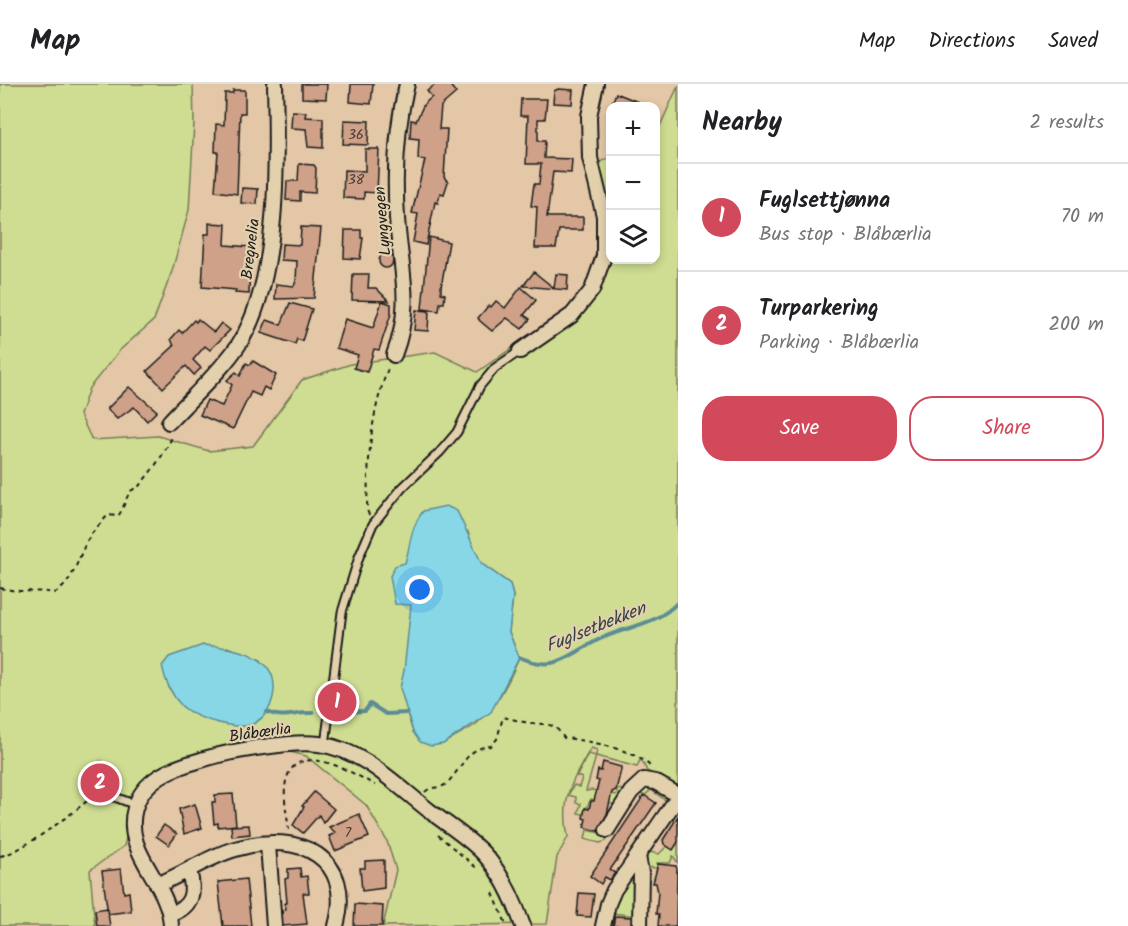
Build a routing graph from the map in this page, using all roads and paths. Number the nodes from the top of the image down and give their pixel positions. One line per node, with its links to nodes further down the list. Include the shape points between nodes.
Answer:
1 (275, 84): 6 (street, Bregnelia, via 276,136 268,265 258,306 239,344)
2 (407, 84): 5 (street, Lyngvegen, via 398,121 395,166 397,219 406,278 405,317)
3 (596, 84): 4 (street, via 589,116 590,158 604,216 604,256 592,290 572,315)
4 (520, 351): 7 (lane, via 495,368 480,386 457,432)
5 (394, 355): 7 (path, via 377,397 368,453 367,510)
6 (169, 422): 8 (path, via 174,432 165,452 130,492 126,507 118,516 108,515 89,538 72,569 71,580 63,589 55,593)
7 (373, 524): 9 (lane, via 358,557 342,612)
8 (0, 588)
9 (325, 745): 15 (street, Blåbærlia, via 378,769); 16 (street, Blåbærlia, via 288,745 177,767 152,782)
10 (101, 766): 13 (lane)
11 (655, 782): 14 (street); 15 (path, via 655,772 649,763 619,747 564,738 549,723 503,717 491,746 479,746 472,751 445,786 426,790); 17 (street, via 638,783)
12 (376, 785): 19 (path, via 341,766 315,760 298,764 290,771 285,799)
13 (99, 791): 16 (lane); 21 (path, via 60,824 12,854)
14 (678, 796): 22 (street)
15 (418, 802): 31 (street, Blåbærlia, via 483,853 513,897)
16 (136, 805): 25 (street, via 133,818 137,849)
17 (607, 831)
18 (438, 835): 24 (path)
19 (290, 843): 20 (street); 29 (street, via 316,852 332,867 339,884 341,907)
20 (268, 845): 23 (street, via 222,853); 28 (street)
21 (0, 856)
22 (639, 856): 32 (street, via 614,890); 33 (street)
23 (189, 871): 25 (street); 27 (street, via 193,894 188,905)
24 (485, 878)
25 (159, 884): 27 (street)
26 (491, 887): 30 (path)
27 (171, 920)
28 (273, 926)
29 (336, 926)
30 (507, 926)
31 (523, 926)
32 (603, 926)
33 (640, 926)

